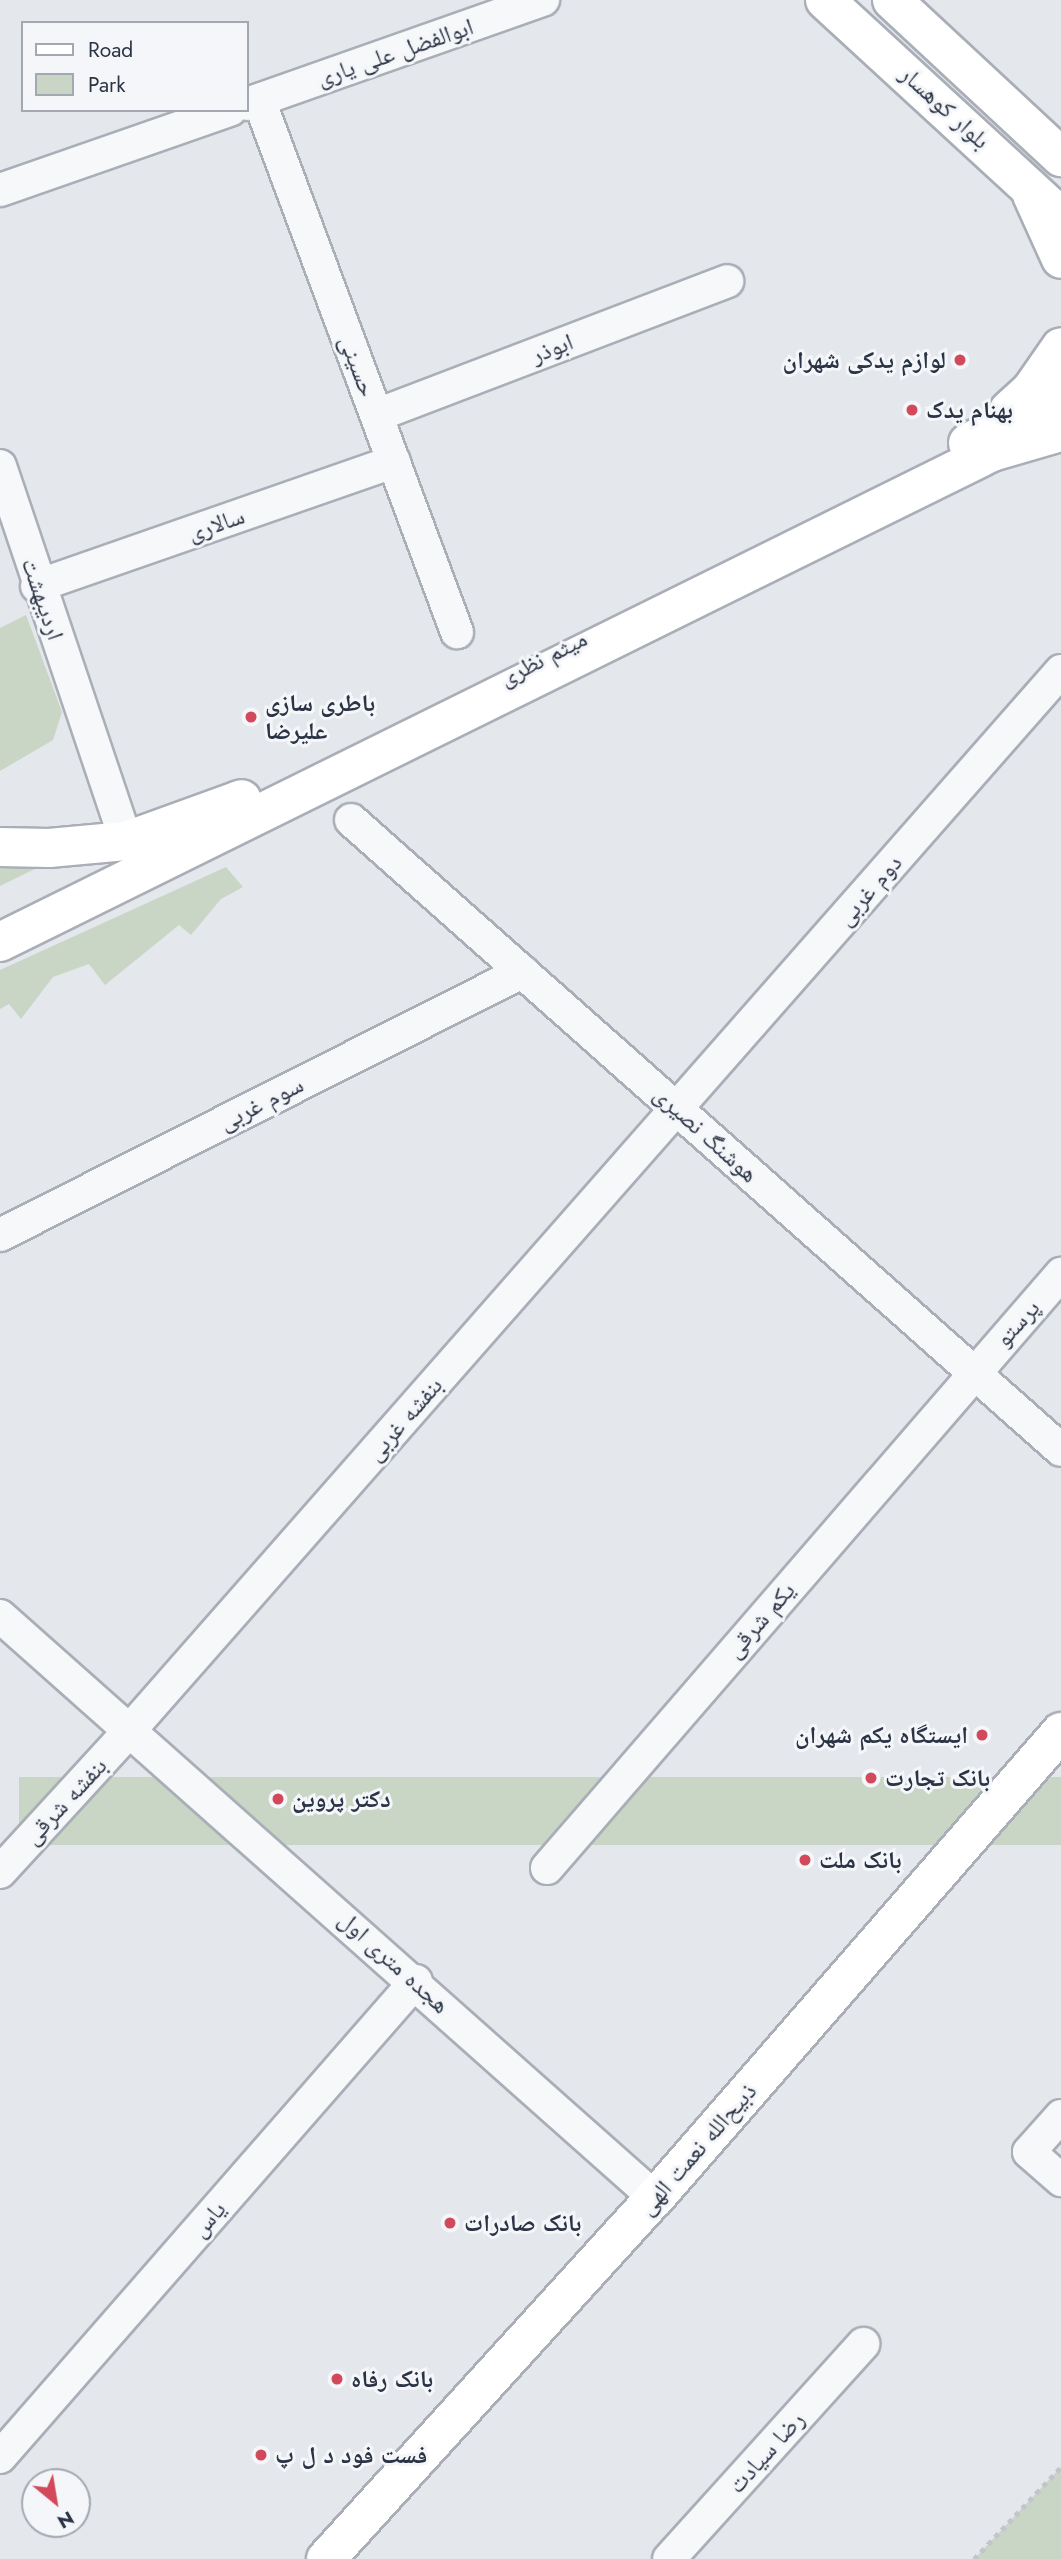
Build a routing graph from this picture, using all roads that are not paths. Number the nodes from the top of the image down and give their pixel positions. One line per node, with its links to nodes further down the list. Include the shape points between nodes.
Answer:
1 (543, 0): 4 (street, ابوالفضل علی یاری)
2 (825, 0): 8 (main road, بلوار کوهسار)
3 (892, 0): 7 (main road, بلوار کوهسار)
4 (248, 104)
5 (225, 112): 9 (street, ابوالفضل علی یاری)
6 (248, 112): 15 (street, حسینی)
7 (1061, 157)
8 (1024, 178): 10 (main road, بلوار کوهسار); 11 (main road)
9 (0, 190)
10 (1061, 217)
11 (1061, 259)
12 (727, 281): 15 (street, ابوذر)
13 (1061, 347): 17 (main road, via 1031,390)
14 (1061, 393): 17 (main road, میثم نظری)
15 (377, 415): 18 (street, حسینی)
16 (1061, 432): 26 (main road, via 992,452)
17 (977, 438): 24 (main road, میثم نظری, via 281,786)
18 (394, 462): 20 (street, سالاری); 21 (street, حسینی)
19 (0, 466): 20 (street, اردیبهشت)
20 (37, 586): 24 (street, اردیبهشت)
21 (457, 632)
22 (1061, 671): 28 (street, دوم غربی)
23 (351, 820): 27 (street, هوشنگ نصیری)
24 (125, 841): 25 (main road, میثم نظری)
25 (0, 847)
26 (0, 942)
27 (522, 972): 28 (street, هوشنگ نصیری); 29 (street, سوم غربی)
28 (677, 1108): 31 (street, هوشنگ نصیری); 34 (street, بنفشه غربی)
29 (0, 1236)
30 (1061, 1274): 31 (street, پرستو)
31 (974, 1371): 32 (street, هوشنگ نصیری); 36 (street, یکم شرقی)
32 (1061, 1450)
33 (0, 1616): 34 (street, هجده متری اول)
34 (130, 1730): 37 (street, بنفشه شرقی); 38 (street, هجده متری اول)
35 (1061, 1732): 41 (main road, ذبیح‌الله نعمت الهی)
36 (547, 1868)
37 (0, 1872)
38 (416, 1981): 41 (street, هجده متری اول); 43 (street, یاس)
39 (1061, 2116): 40 (street, via 1029,2152)
40 (1061, 2180)
41 (654, 2198): 44 (main road, ذبیح‌الله نعمت الهی)
42 (863, 2344): 45 (street, رضا سیادت)
43 (0, 2457)
44 (326, 2559)
45 (669, 2559)

